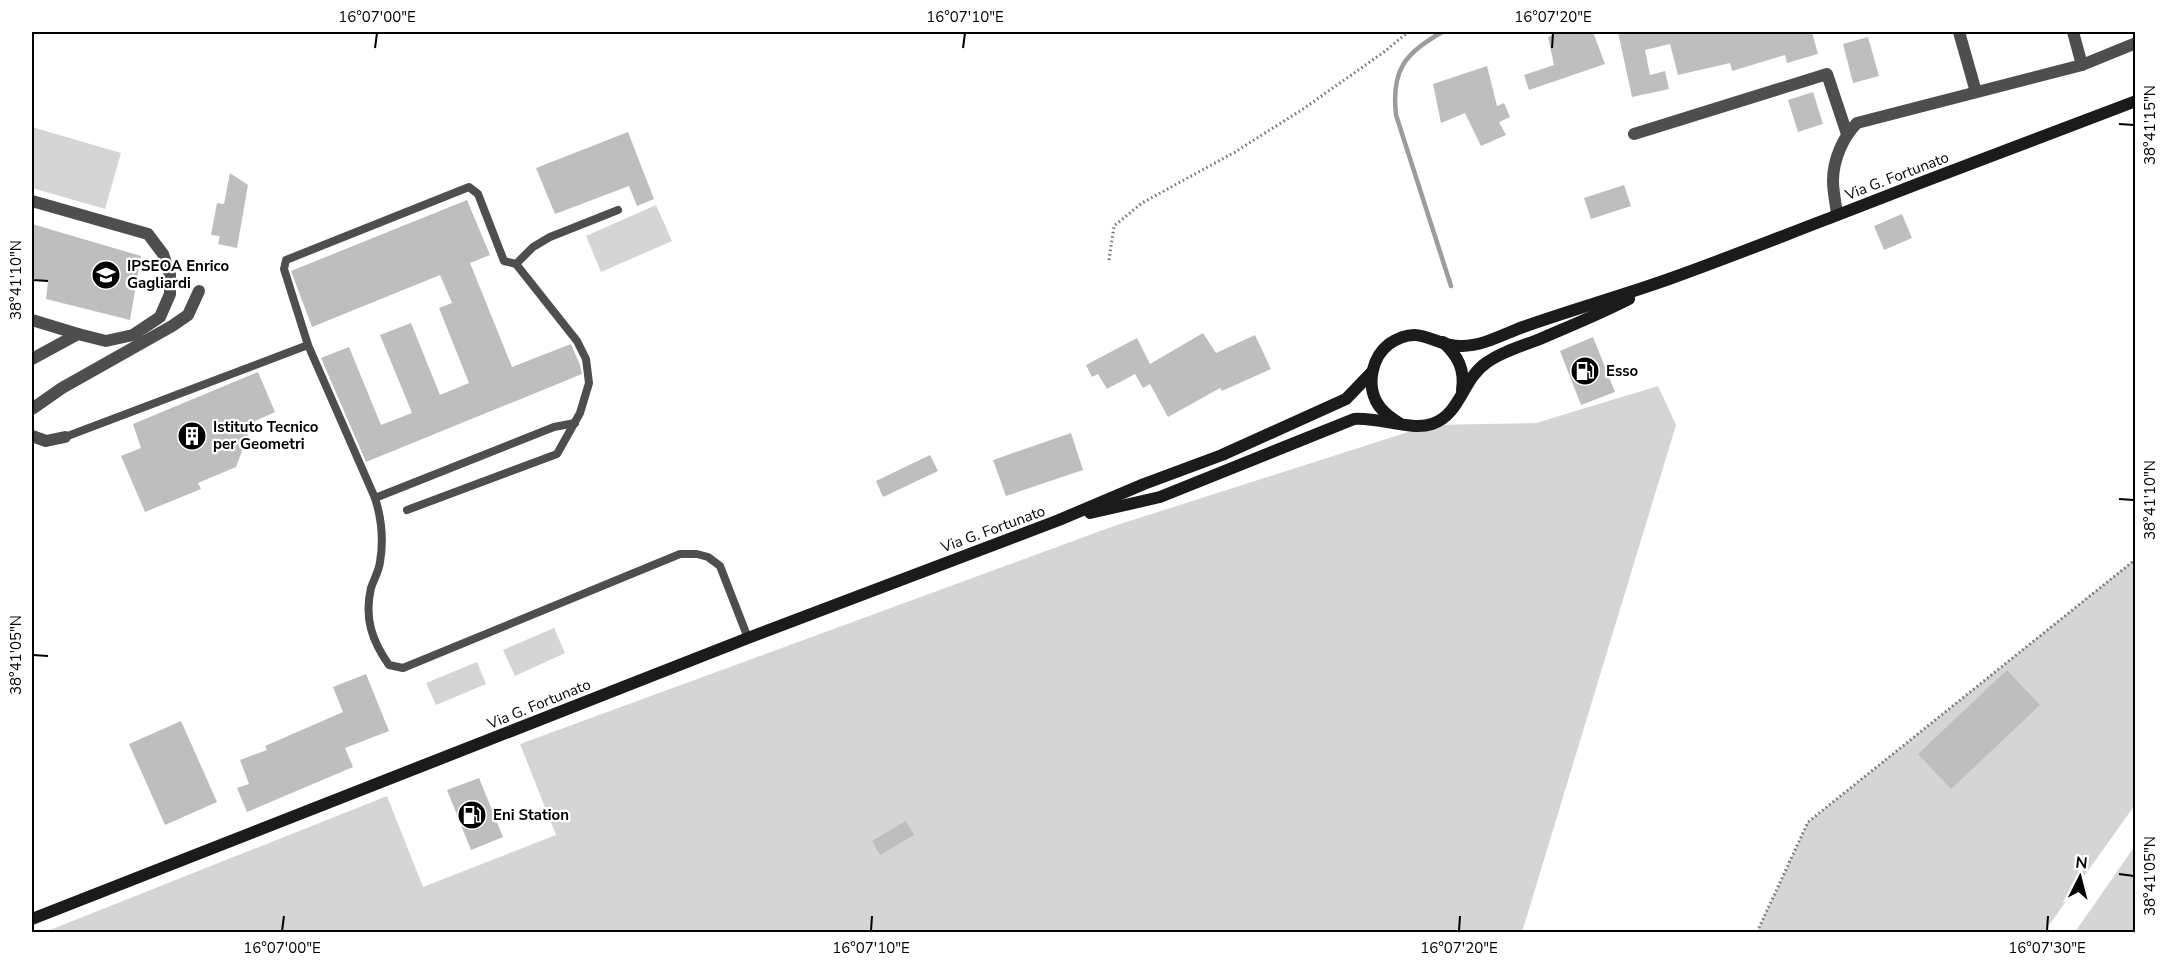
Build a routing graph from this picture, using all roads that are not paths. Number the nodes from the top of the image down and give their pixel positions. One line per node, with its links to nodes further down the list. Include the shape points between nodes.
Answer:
1 (1959, 32): 5 (street)
2 (2073, 32): 4 (street)
3 (2136, 43): 4 (street)
4 (2082, 65): 5 (street)
5 (1976, 92): 8 (street, via 1857,123)
6 (2136, 101): 11 (main road, Via G. Fortunato)
7 (1634, 134): 8 (street, via 1827,74)
8 (1846, 134): 11 (street, via 1832,180)
9 (32, 201): 16 (street, via 148,234 163,254 170,275 170,294 160,317 133,335 106,341)
10 (618, 210): 12 (lane, via 550,237 532,247)
11 (1837, 215): 13 (main road, Via G. Fortunato)
12 (516, 264): 18 (lane, via 504,261 478,194 469,187 285,260 284,269); 23 (lane, via 577,341 586,359 589,383)
13 (1670, 279): 17 (main road, via 1489,340 1462,346); 21 (main road, via 1485,364)
14 (199, 291): 22 (street, via 188,315)
15 (32, 320): 16 (street)
16 (78, 334): 19 (street)
17 (1442, 342): 20 (main road, via 1413,334 1399,338 1377,357); 21 (main road, via 1461,364)
18 (308, 345): 26 (lane); 27 (lane)
19 (32, 359)
20 (1372, 372): 24 (main road, via 1371,387 1377,402); 29 (main road, via 1346,399 1222,455)
21 (1462, 393): 24 (main road, via 1444,418 1430,425)
22 (32, 409)
23 (575, 423): 27 (lane, via 554,427); 28 (lane, via 556,454)
24 (1399, 423): 29 (main road, via 1354,419 1160,497)
25 (32, 436): 26 (street, via 46,441)
26 (65, 437)
27 (375, 498): 30 (lane, via 383,541 368,604 368,626 389,665 403,668 680,554 708,557 720,566)
28 (407, 510)
29 (1059, 520): 30 (main road, Via G. Fortunato)
30 (748, 638): 31 (main road, Via G. Fortunato)
31 (32, 919)

